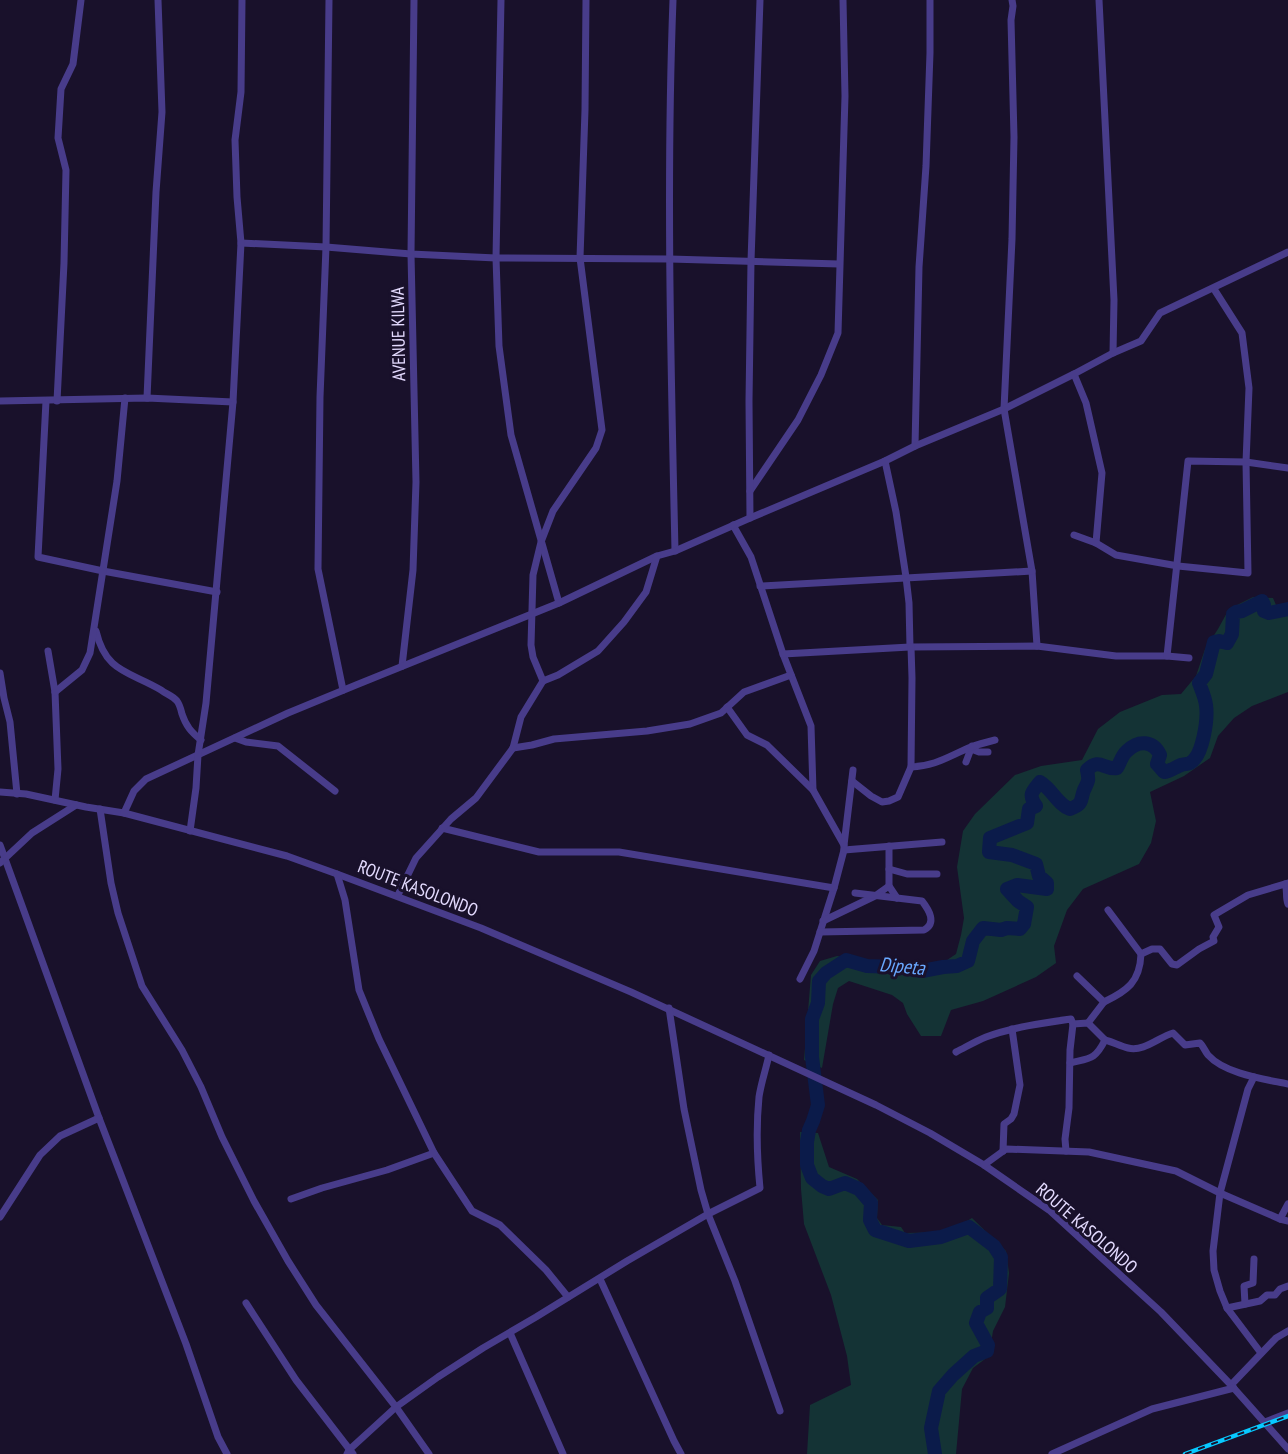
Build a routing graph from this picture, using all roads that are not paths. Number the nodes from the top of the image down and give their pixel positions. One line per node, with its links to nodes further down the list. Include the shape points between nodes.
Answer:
1 (81, 0): 30 (street, via 73,64 61,89 58,138 66,170)
2 (158, 0): 27 (street, via 162,112)
3 (242, 0): 14 (street, via 241,92 235,140)
4 (329, 0): 15 (street)
5 (414, 0): 17 (street, AVENUE KILWA)
6 (501, 0): 18 (street)
7 (586, 0): 19 (street)
8 (673, 0): 20 (street)
9 (760, 0): 21 (street)
10 (843, 0): 22 (street, via 845,96)
11 (930, 0): 33 (street)
12 (1012, 0): 32 (street, via 1014,137)
13 (1099, 0): 24 (street, via 1114,300)
14 (241, 243): 15 (street); 31 (street)
15 (326, 247): 17 (street); 64 (street, via 318,570)
16 (1288, 252): 23 (street)
17 (411, 254): 18 (street); 60 (street, AVENUE KILWA, via 416,482 413,570)
18 (496, 258): 19 (street); 41 (street, via 500,346 511,435)
19 (580, 258): 20 (street); 41 (street, via 602,430 596,448 553,511)
20 (670, 259): 21 (street); 43 (street)
21 (751, 261): 22 (street); 37 (street)
22 (839, 264): 37 (street, via 838,333 798,420)
23 (1214, 289): 24 (street, via 1160,313 1141,341); 35 (street, via 1242,333 1249,388)
24 (1113, 353): 25 (street)
25 (1074, 374): 32 (street); 42 (street, via 1086,403 1102,473)
26 (125, 398): 27 (street); 30 (street); 46 (street)
27 (147, 398): 31 (street)
28 (0, 401): 29 (street)
29 (46, 401): 30 (street); 46 (street, via 38,557)
30 (57, 401)
31 (233, 402): 50 (street)
32 (1004, 409): 33 (street); 47 (street)
33 (915, 446): 34 (street)
34 (885, 461): 38 (street); 48 (street)
35 (1246, 462): 36 (street); 45 (street, via 1188,461); 45 (street, via 1248,573)
36 (1288, 468)
37 (750, 491): 38 (street)
38 (750, 518): 39 (street)
39 (733, 525): 43 (street); 49 (street, via 751,557)
40 (1074, 535): 42 (street)
41 (541, 542): 51 (street); 52 (street, via 533,575)
42 (1096, 543): 45 (street, via 1116,555)
43 (675, 551): 44 (street)
44 (657, 556): 51 (street); 63 (street, via 646,592 598,651)
45 (1178, 566): 58 (street)
46 (103, 571): 50 (street); 53 (street)
47 (1032, 571): 48 (street); 54 (street)
48 (906, 578): 49 (street); 55 (street)
49 (760, 585): 57 (street)
50 (217, 592): 68 (street)
51 (559, 603): 52 (street)
52 (532, 614): 60 (street); 63 (street, via 531,645)
53 (95, 628): 65 (street, via 82,670); 68 (street, via 109,662 177,700 186,726)
54 (1037, 646): 55 (street); 58 (street, via 1116,656)
55 (910, 647): 57 (street); 75 (street)
56 (48, 651): 65 (street)
57 (783, 654): 62 (street)
58 (1167, 656): 59 (street)
59 (1189, 658)
60 (402, 666): 64 (street)
61 (0, 673): 81 (street, via 10,722)
62 (791, 675): 66 (street, via 744,692); 79 (street, via 811,726)
63 (543, 681): 70 (street, via 521,717)
64 (343, 690): 67 (street)
65 (56, 692): 82 (street)
66 (727, 707): 70 (street, via 690,724 554,739); 79 (street, via 747,735 767,746)
67 (235, 738): 73 (street); 78 (street, via 278,746)
68 (201, 740): 73 (street)
69 (995, 740): 71 (street)
70 (513, 748): 86 (street, via 476,798)
71 (972, 748): 72 (street); 74 (street); 75 (street, via 925,767)
72 (988, 752)
73 (198, 756): 85 (street, via 146,779 134,791); 87 (street)
74 (966, 762)
75 (911, 767): 77 (street, via 898,797 889,801 882,802)
76 (854, 770): 77 (street)
77 (852, 781): 91 (street)
78 (334, 790)
79 (813, 790): 91 (street)
80 (0, 792): 81 (street, ROUTE KASOLONDO)
81 (17, 794): 82 (street, ROUTE KASOLONDO)
82 (56, 800): 83 (street, ROUTE KASOLONDO)
83 (76, 805): 84 (street, ROUTE KASOLONDO); 92 (street, via 32,834)
84 (100, 809): 85 (street, ROUTE KASOLONDO); 143 (street, via 118,913 142,986 192,1068 222,1137 288,1261 316,1305)
85 (124, 813): 87 (street, ROUTE KASOLONDO)
86 (442, 828): 98 (street, via 539,852 619,852); 100 (street, via 416,858)
87 (190, 831): 94 (street, ROUTE KASOLONDO, via 287,856)
88 (942, 842): 90 (street)
89 (0, 845): 92 (street)
90 (890, 846): 91 (street); 93 (street)
91 (844, 847): 98 (street)
92 (3, 861): 121 (street)
93 (889, 869): 95 (street, via 907,874); 97 (street)
94 (337, 874): 100 (street, ROUTE KASOLONDO); 124 (street, via 345,900 359,990)
95 (937, 874)
96 (1287, 884): 103 (street); 107 (street, via 1248,895 1214,915 1219,927 1214,941 1177,965 1160,949)
97 (889, 886): 101 (street); 102 (street)
98 (834, 888): 105 (street)
99 (855, 893): 101 (street)
100 (398, 896): 111 (street, ROUTE KASOLONDO)
101 (874, 896): 102 (street); 105 (street)
102 (897, 898): 106 (street, via 922,902 930,911 928,928)
103 (1288, 904)
104 (1108, 910): 107 (street)
105 (823, 921): 106 (street)
106 (820, 932): 109 (street)
107 (1141, 954): 110 (street, via 1135,980)
108 (1077, 976): 110 (street)
109 (800, 979)
110 (1104, 1002): 112 (street)
111 (669, 1008): 117 (street, ROUTE KASOLONDO); 129 (street, via 684,1109)
112 (1089, 1023): 113 (street); 115 (street)
113 (1073, 1024): 114 (street, via 1071,1019); 118 (street)
114 (1012, 1029): 116 (street); 122 (street, via 1020,1085 1014,1114 1004,1124)
115 (1105, 1040): 118 (street, via 1094,1057); 119 (street, via 1134,1049 1173,1033 1185,1045 1200,1043 1208,1056 1223,1066)
116 (956, 1052)
117 (769, 1055): 125 (street, ROUTE KASOLONDO, via 876,1105); 129 (street, via 759,1095 760,1188)
118 (1070, 1063): 123 (street)
119 (1254, 1077): 120 (street); 126 (street)
120 (1288, 1084)
121 (99, 1118): 130 (street, via 60,1136 40,1155); 149 (street)
122 (1003, 1151): 123 (street); 125 (street)
123 (1066, 1151): 126 (street, via 1089,1152 1176,1171)
124 (434, 1153): 127 (street); 135 (street, via 472,1211 500,1225)
125 (984, 1165): 142 (street, ROUTE KASOLONDO, via 1049,1210 1161,1312)
126 (1220, 1193): 131 (street); 138 (street, via 1214,1270)
127 (291, 1199)
128 (1288, 1204): 131 (street)
129 (708, 1214): 133 (street); 144 (street)
130 (0, 1217)
131 (1284, 1220)
132 (1254, 1258): 137 (street, via 1253,1283 1244,1286)
133 (600, 1279): 135 (street); 152 (street)
134 (1288, 1286): 137 (street, via 1260,1302)
135 (568, 1297): 140 (street)
136 (246, 1303): 148 (street, via 296,1380)
137 (1245, 1305): 138 (street)
138 (1227, 1308): 141 (street)
139 (1288, 1331): 141 (street)
140 (510, 1333): 143 (street); 151 (street)
141 (1261, 1353): 142 (street)
142 (1232, 1386): 146 (street, ROUTE KASOLONDO); 153 (street, via 1152,1409)
143 (396, 1407): 148 (street); 150 (street)
144 (780, 1411)
145 (1288, 1413): 146 (street)
146 (1265, 1422): 147 (street, ROUTE KASOLONDO)
147 (1288, 1449)
148 (350, 1452)
149 (227, 1454)
150 (429, 1454)
151 (563, 1454)
152 (681, 1454)
153 (1052, 1454)

